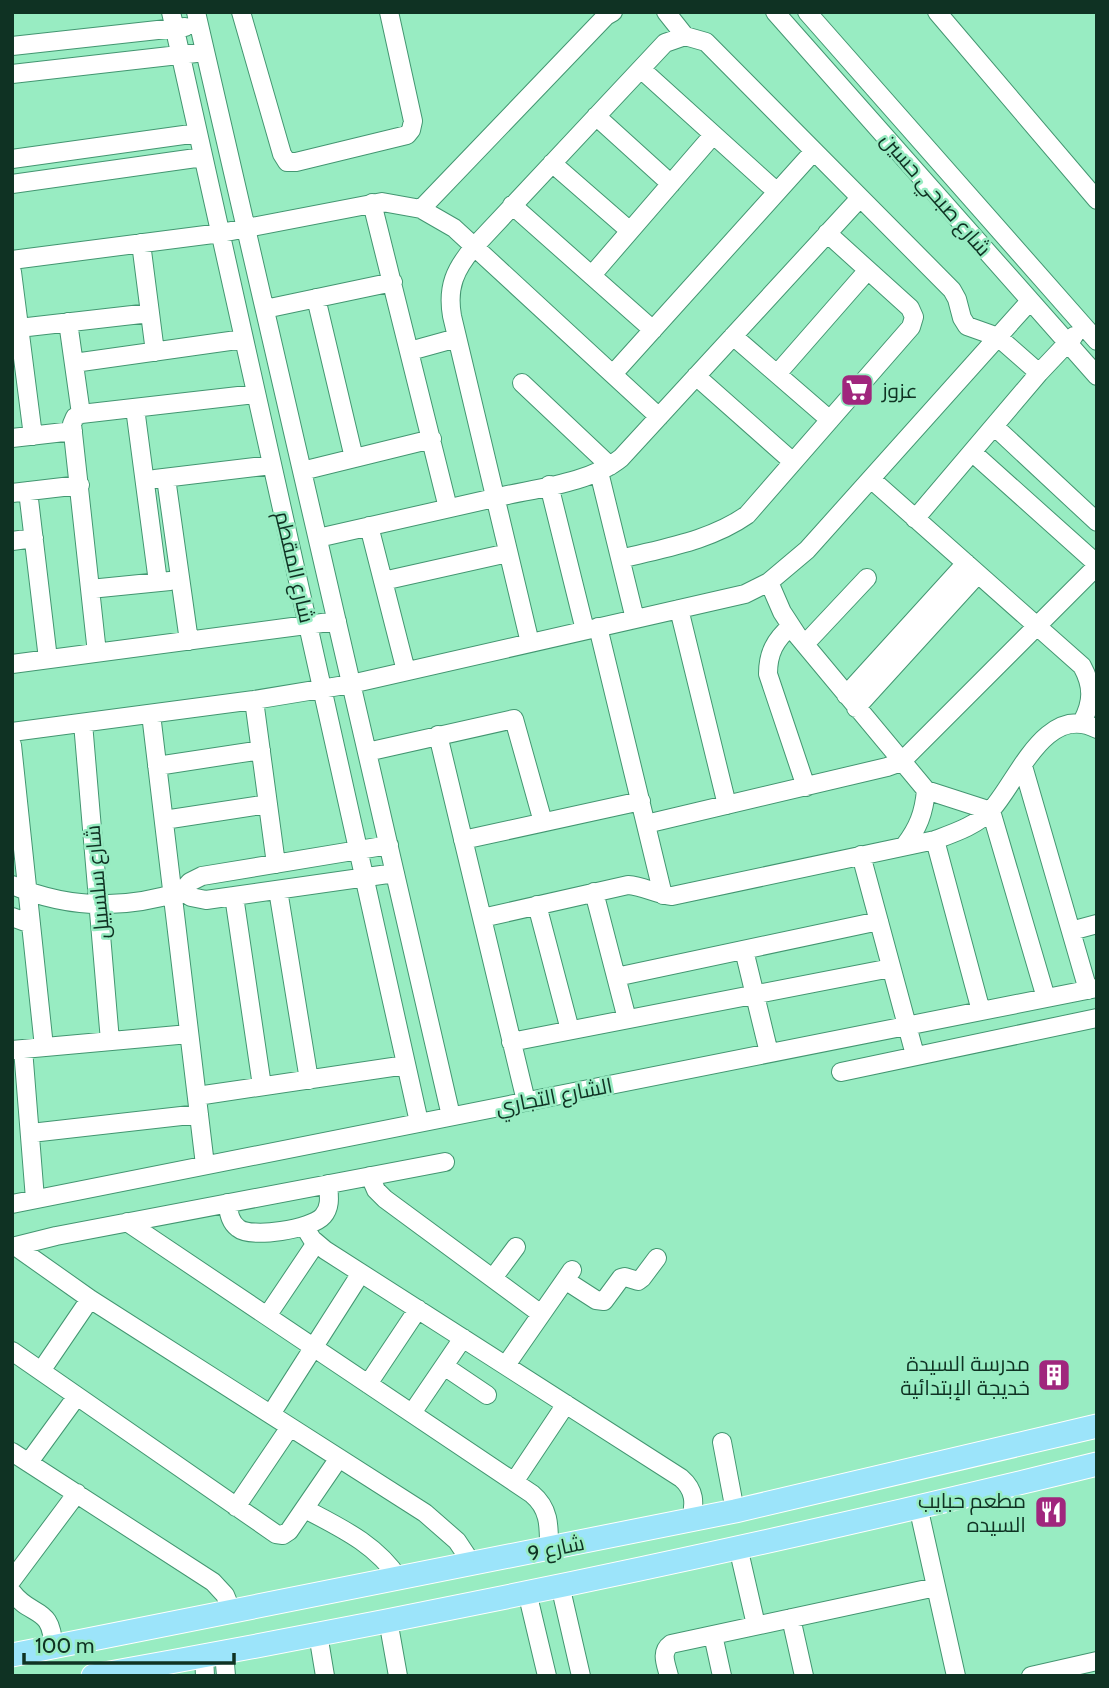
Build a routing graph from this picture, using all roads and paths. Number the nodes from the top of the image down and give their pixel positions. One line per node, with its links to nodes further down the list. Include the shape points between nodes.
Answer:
1 (241, 12): 2 (street, via 286,162 407,135 411,130 413,121)
2 (389, 12)
3 (613, 12): 30 (street)
4 (666, 12): 10 (street)
5 (775, 12): 43 (street, شارع صبحي حسين)
6 (807, 12): 49 (street, شارع صبحي حسين)
7 (937, 12): 27 (street)
8 (197, 19): 9 (street); 12 (street, شارع المقطم)
9 (173, 20): 11 (street); 13 (street, شارع المقطم)
10 (685, 36): 14 (street, via 665,43); 19 (street, via 706,42)
11 (12, 46)
12 (205, 52): 13 (street); 31 (street, شارع المقطم)
13 (181, 54): 15 (street); 17 (street, شارع المقطم)
14 (641, 69): 16 (street); 18 (street)
15 (12, 74)
16 (596, 116): 22 (street); 24 (street)
17 (198, 133): 20 (street, شارع المقطم); 21 (street)
18 (713, 135): 24 (street); 25 (street)
19 (814, 152): 25 (street); 26 (street)
20 (203, 157): 23 (street); 33 (street, شارع المقطم)
21 (12, 159)
22 (552, 163): 29 (street); 32 (street)
23 (12, 184)
24 (671, 184): 32 (street)
25 (777, 192): 48 (street)
26 (860, 198): 34 (street); 51 (street, via 952,290 967,326)
27 (1097, 200)
28 (372, 203): 30 (street); 31 (street); 41 (street)
29 (512, 205): 36 (street); 40 (street)
30 (421, 209): 36 (street, via 444,220)
31 (246, 228): 33 (street); 44 (street, شارع المقطم)
32 (630, 231): 40 (street)
33 (221, 233): 35 (street); 53 (street, شارع المقطم)
34 (827, 233): 38 (street); 50 (street)
35 (141, 243): 37 (street); 45 (street)
36 (474, 247): 52 (street, via 458,267 450,291); 59 (street)
37 (12, 260)
38 (868, 270): 60 (street); 68 (street, via 910,308 913,322)
39 (12, 272): 47 (street)
40 (592, 275): 48 (street)
41 (393, 282): 42 (street); 55 (street)
42 (316, 298): 44 (street); 75 (street)
43 (1030, 301): 51 (street); 54 (street, شارع صبحي حسين)
44 (265, 309): 79 (street, شارع المقطم)
45 (150, 313): 46 (street); 56 (street)
46 (68, 322): 47 (street); 57 (street)
47 (19, 328): 71 (street)
48 (653, 330): 59 (street)
49 (1092, 334): 54 (street)
50 (733, 336): 60 (street); 61 (street)
51 (998, 337): 58 (street); 81 (street)
52 (457, 338): 55 (street); 86 (street)
53 (244, 339): 56 (street); 64 (street, شارع المقطم)
54 (1067, 343): 58 (street); 62 (street, شارع صبحي حسين)
55 (410, 351): 73 (street)
56 (155, 352): 57 (street)
57 (74, 363): 66 (street)
58 (1039, 373): 69 (street)
59 (613, 374): 67 (street)
60 (777, 374): 68 (street)
61 (696, 376): 67 (street); 76 (street)
62 (1097, 376)
63 (522, 383): 78 (street)
64 (256, 394): 65 (street); 77 (street, شارع المقطم)
65 (135, 408): 66 (street); 82 (street)
66 (81, 414): 70 (street, via 73,421)
67 (659, 417): 78 (street, via 621,458)
68 (830, 420): 76 (street)
69 (994, 426): 74 (street); 89 (street)
70 (73, 431): 71 (street); 83 (street)
71 (33, 436): 72 (street)
72 (12, 438)
73 (432, 439): 75 (street); 87 (street)
74 (972, 452): 88 (street); 96 (street)
75 (354, 458): 79 (street)
76 (793, 463): 95 (street, via 747,515 730,527)
77 (272, 465): 80 (street); 107 (street, شارع المقطم)
78 (604, 469): 84 (street); 95 (street)
79 (302, 471): 92 (street, شارع المقطم)
80 (166, 478): 82 (street); 99 (street)
81 (871, 479): 88 (street); 102 (street, via 807,550)
82 (145, 480): 101 (street)
83 (80, 485): 85 (street); 103 (street)
84 (550, 485): 86 (street); 110 (street)
85 (20, 492): 91 (street)
86 (495, 498): 87 (street); 94 (street)
87 (449, 508): 90 (street)
88 (915, 519): 97 (street)
89 (1097, 522)
90 (369, 526): 92 (street); 100 (street)
91 (34, 538): 93 (street); 115 (street)
92 (318, 538): 106 (street, شارع المقطم)
93 (12, 541)
94 (508, 552): 100 (street); 112 (street)
95 (621, 559): 105 (street)
96 (1097, 565): 109 (street)
97 (972, 568): 109 (street); 121 (street)
98 (867, 578): 113 (street)
99 (180, 579): 101 (street); 111 (street)
100 (383, 581): 117 (street)
101 (158, 582): 103 (street)
102 (769, 582): 104 (street, via 745,594); 108 (street)
103 (90, 589): 114 (street)
104 (679, 609): 105 (street); 137 (street)
105 (635, 619): 110 (street)
106 (337, 621): 107 (street); 118 (street, شارع المقطم)
107 (308, 625): 111 (street); 119 (street, شارع المقطم)
108 (791, 626): 113 (street); 133 (street, via 772,646 768,674)
109 (1038, 627): 124 (street, via 1082,666 1089,679); 130 (street)
110 (592, 629): 112 (street); 135 (street)
111 (189, 641): 114 (street)
112 (530, 643): 117 (street)
113 (805, 644): 121 (street)
114 (97, 653): 115 (street)
115 (48, 659): 116 (street)
116 (12, 664)
117 (407, 671): 118 (street)
118 (351, 684): 119 (street); 129 (street, شارع المقطم)
119 (322, 689): 120 (street); 147 (street, شارع المقطم)
120 (254, 700): 122 (street); 128 (street)
121 (851, 701): 130 (street)
122 (151, 714): 123 (street); 131 (street)
123 (83, 723): 125 (street); 158 (street, شارع سلسبيل)
124 (1090, 726): 132 (street, via 1067,724 1053,730)
125 (12, 732)
126 (438, 735): 129 (street); 141 (street, via 514,719); 143 (street)
127 (12, 745): 138 (street)
128 (261, 750): 131 (street); 136 (street)
129 (367, 752): 145 (street, شارع المقطم)
130 (901, 762): 133 (street); 134 (street)
131 (157, 766): 140 (street)
132 (1023, 766): 139 (street); 165 (street)
133 (806, 787): 137 (street)
134 (926, 790): 139 (street); 146 (street, via 917,830)
135 (641, 801): 141 (street); 142 (street)
136 (268, 804): 140 (street); 149 (street)
137 (727, 805): 142 (street)
138 (16, 810): 152 (street)
139 (991, 811): 144 (street); 171 (street)
140 (164, 820): 154 (street)
141 (543, 822): 143 (street)
142 (646, 824): 156 (street)
143 (463, 840): 161 (street)
144 (935, 840): 146 (street); 172 (street)
145 (388, 845): 147 (street); 150 (street, شارع المقطم)
146 (905, 845): 148 (street)
147 (358, 850): 149 (street); 151 (street, شارع المقطم)
148 (861, 855): 156 (street); 162 (street)
149 (276, 864): 154 (street, via 202,876)
150 (395, 873): 151 (street); 190 (street, شارع المقطم)
151 (364, 877): 153 (street); 184 (street, شارع المقطم)
152 (20, 888): 158 (street, via 55,900); 163 (street)
153 (278, 890): 157 (street); 186 (street)
154 (177, 892): 157 (street, via 201,900); 158 (street, via 136,903); 177 (street)
155 (594, 892): 156 (street, via 628,885); 159 (street); 168 (street)
156 (663, 895)
157 (234, 896): 187 (street)
158 (99, 905): 178 (street, شارع سلسبيل)
159 (537, 905): 161 (street); 176 (street)
160 (12, 917): 163 (street)
161 (482, 918): 179 (street)
162 (879, 921): 166 (street); 167 (street)
163 (31, 924): 180 (street)
164 (1097, 924): 165 (street)
165 (1071, 931): 169 (street)
166 (744, 950): 168 (street); 170 (street)
167 (891, 968): 170 (street); 175 (street)
168 (616, 978): 174 (street)
169 (1093, 989): 171 (street, الشارع التجاري)
170 (754, 994): 174 (street); 182 (street)
171 (1046, 998): 172 (street, الشارع التجاري)
172 (981, 1011): 175 (street, الشارع التجاري)
173 (1097, 1018): 183 (street)
174 (627, 1019): 176 (street)
175 (906, 1025): 182 (street, الشارع التجاري); 183 (street)
176 (570, 1030): 179 (street)
177 (189, 1034): 178 (street); 189 (street)
178 (110, 1041): 180 (street)
179 (511, 1042): 188 (street)
180 (44, 1047): 181 (street)
181 (18, 1049): 192 (street)
182 (769, 1053): 188 (street, الشارع التجاري)
183 (915, 1055): 185 (street)
184 (406, 1065): 186 (street); 191 (street, شارع المقطم)
185 (841, 1072)
186 (309, 1080): 187 (street)
187 (262, 1086): 189 (street)
188 (526, 1101): 190 (street, الشارع التجاري)
189 (198, 1105): 192 (street); 194 (street)
190 (451, 1116): 191 (street, الشارع التجاري)
191 (419, 1122): 194 (street, الشارع التجاري)
192 (31, 1133): 197 (street)
193 (445, 1162): 195 (street)
194 (205, 1166): 197 (street, الشارع التجاري)
195 (370, 1176): 196 (street); 207 (street, via 380,1195)
196 (328, 1184): 198 (street); 201 (street, via 325,1214)
197 (36, 1199): 199 (street, الشارع التجاري)
198 (227, 1203): 200 (street); 201 (street, via 233,1223 244,1232)
199 (12, 1204)
200 (127, 1222): 203 (street); 211 (street)
201 (304, 1226): 202 (street)
202 (316, 1243): 206 (street); 211 (street)
203 (14, 1247): 208 (street)
204 (516, 1247): 207 (street)
205 (657, 1258): 210 (street, via 642,1278 621,1278 604,1300 596,1300 569,1275)
206 (361, 1273): 209 (street); 213 (street)
207 (493, 1278): 210 (street)
208 (90, 1299): 217 (street); 223 (street)
209 (418, 1309): 212 (street); 218 (street)
210 (541, 1314): 215 (street)
211 (267, 1316): 213 (street)
212 (463, 1338): 215 (street); 216 (street)
213 (314, 1347): 218 (street); 223 (street)
214 (12, 1351): 217 (street)
215 (506, 1365): 221 (street)
216 (444, 1366): 219 (street); 222 (street)
217 (41, 1371): 220 (street)
218 (368, 1384): 222 (street)
219 (487, 1395)
220 (77, 1396): 228 (street); 233 (street)
221 (566, 1404): 230 (street); 236 (street, via 688,1484 694,1500)
222 (412, 1413): 230 (street)
223 (271, 1414): 225 (street)
224 (1097, 1426): 235 (main road, شارع 9)
225 (290, 1427): 227 (street); 233 (street)
226 (722, 1442): 235 (street)
227 (339, 1458): 234 (street); 239 (street, via 436,1521)
228 (19, 1461): 231 (street)
229 (1097, 1464): 232 (main road, شارع 9)
230 (514, 1482): 238 (street, via 543,1505)
231 (77, 1493): 241 (street); 246 (street, via 214,1582)
232 (918, 1506): 237 (main road, شارع 9); 243 (street)
233 (236, 1507): 234 (street, via 280,1535 289,1531)
234 (305, 1509): 240 (street, via 368,1544)
235 (736, 1511): 236 (main road, شارع 9)
236 (691, 1520): 238 (main road, شارع 9)
237 (737, 1547): 242 (main road, شارع 9); 249 (street)
238 (549, 1549): 239 (main road, شارع 9)
239 (473, 1565): 240 (main road, شارع 9)
240 (399, 1579): 246 (main road, شارع 9)
241 (12, 1580)
242 (560, 1585): 245 (main road, شارع 9); 261 (street)
243 (936, 1587): 247 (street); 265 (street)
244 (12, 1592): 252 (street, via 46,1618)
245 (527, 1592): 248 (main road, شارع 9); 260 (street)
246 (232, 1612): 252 (main road, شارع 9)
247 (791, 1618): 249 (street); 264 (street)
248 (388, 1620): 250 (main road, شارع 9); 259 (street)
249 (756, 1625): 251 (street)
250 (318, 1634): 254 (main road, شارع 9); 258 (street)
251 (713, 1635): 262 (street, via 668,1646 664,1656); 263 (street)
252 (53, 1648): 253 (main road, شارع 9)
253 (12, 1655)
254 (211, 1661): 256 (main road, شارع 9); 257 (street)
255 (1097, 1661): 266 (street)
256 (93, 1676)
257 (226, 1676)
258 (325, 1676)
259 (398, 1676)
260 (547, 1676)
261 (581, 1676)
262 (668, 1676)
263 (722, 1676)
264 (804, 1676)
265 (956, 1676)
266 (1031, 1676)

